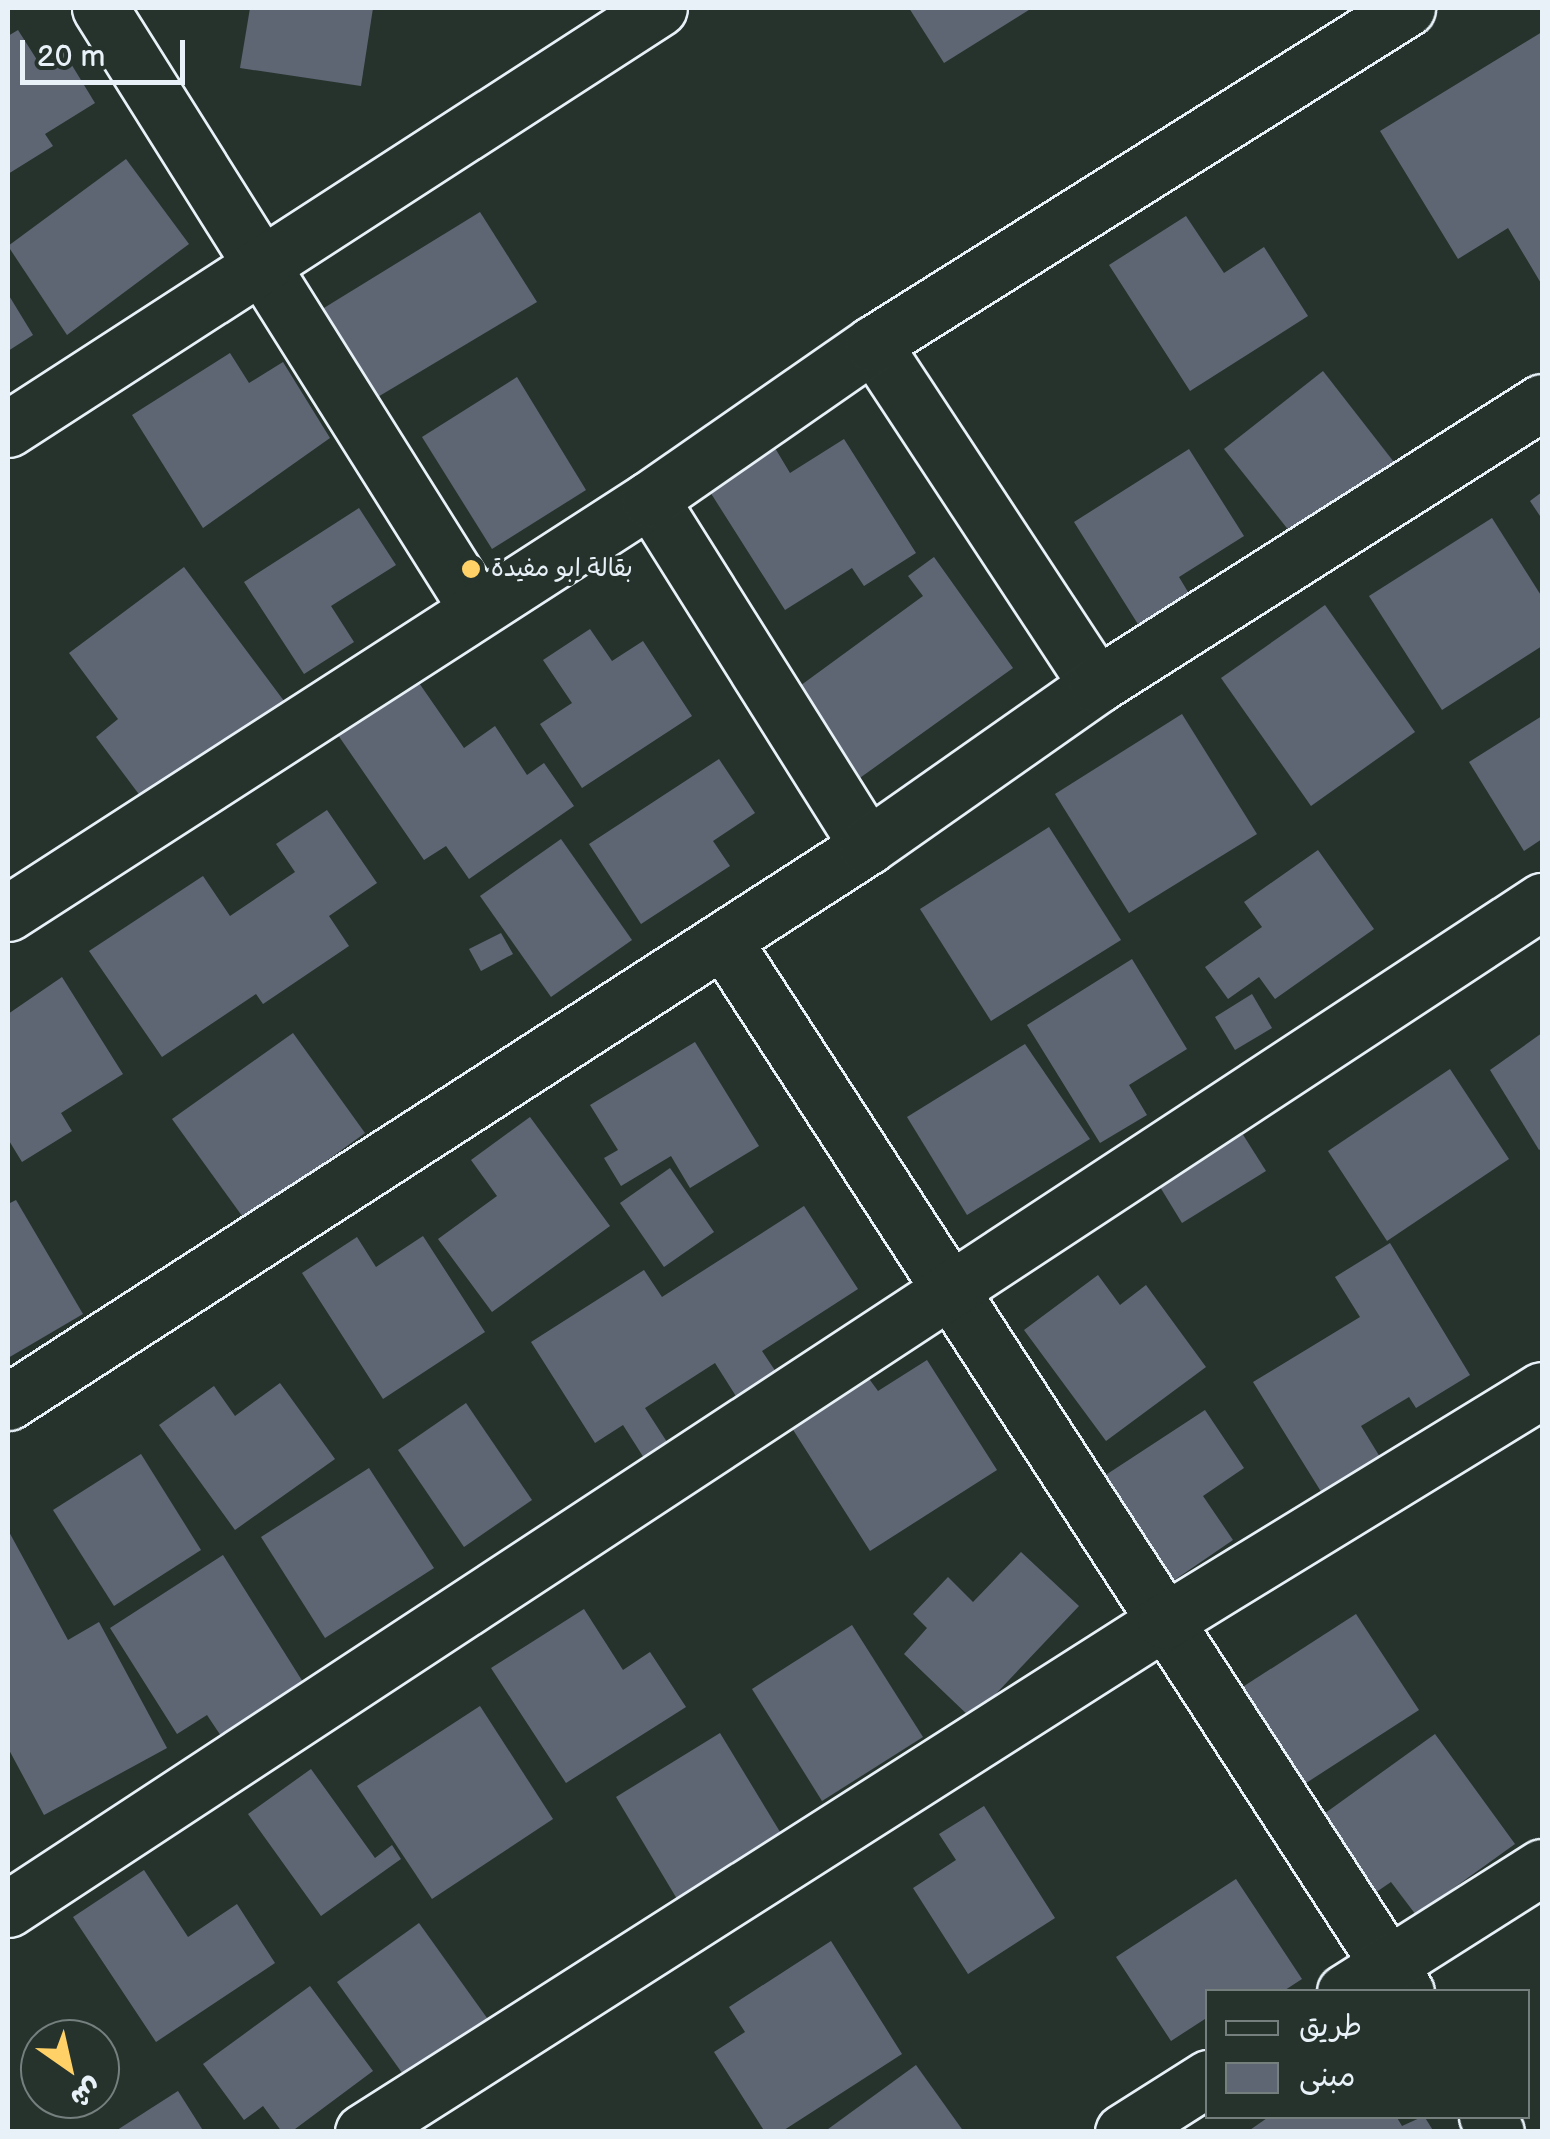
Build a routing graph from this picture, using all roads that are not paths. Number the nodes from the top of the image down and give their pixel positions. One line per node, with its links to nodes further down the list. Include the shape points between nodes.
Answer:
1 (100, 8): 4 (street)
2 (660, 8): 4 (street)
3 (1407, 8): 5 (street)
4 (262, 264): 7 (street); 9 (street)
5 (873, 344): 8 (street); 10 (street)
6 (1542, 402): 10 (street)
7 (8, 429)
8 (650, 499): 9 (street); 11 (street)
9 (478, 610): 13 (street)
10 (1097, 685): 11 (street)
11 (868, 846): 14 (street)
12 (1542, 901): 15 (street)
13 (8, 913)
14 (723, 940): 15 (street); 17 (street)
15 (950, 1296): 18 (street); 20 (street)
16 (1542, 1390): 18 (street)
17 (8, 1402)
18 (1165, 1621): 21 (street); 23 (street)
19 (1542, 1868): 21 (street)
20 (8, 1908)
21 (1380, 1982)
22 (1205, 2080): 24 (street)
23 (363, 2132)
24 (1123, 2132)

